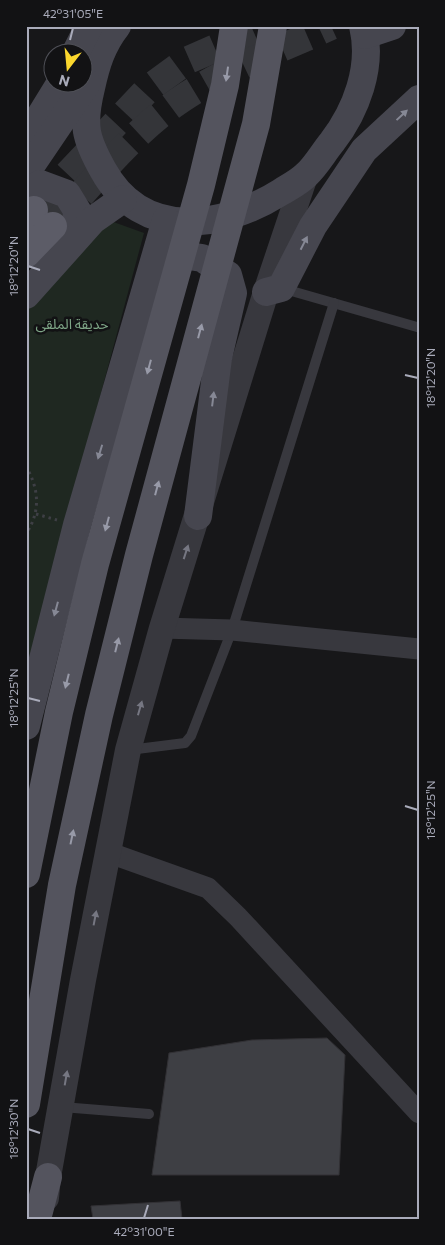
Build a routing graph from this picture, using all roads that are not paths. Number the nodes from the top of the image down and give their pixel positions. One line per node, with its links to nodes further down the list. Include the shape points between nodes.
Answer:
1 (89, 26): 7 (main road)
2 (117, 26): 8 (main road, via 105,41)
3 (234, 26): 31 (main road, one-way to 31, via 226,85 96,564 64,694)
4 (273, 26): 32 (main road, one-way to 4, via 62,885 99,715 254,132)
5 (392, 26): 6 (main road)
6 (364, 31): 13 (main road, via 366,54 360,89 347,123)
7 (81, 42)
8 (94, 74): 12 (main road); 14 (main road, via 86,110 88,142 110,183)
9 (55, 92): 11 (main road)
10 (419, 99): 19 (main road, one-way to 10, via 364,150)
11 (26, 139)
12 (26, 173)
13 (305, 176): 16 (main road, via 260,205 220,218 186,222); 19 (street)
14 (123, 199): 16 (main road); 17 (main road, via 94,220)
15 (35, 212): 17 (main road, via 40,184 67,194 78,212); 18 (highway)
16 (166, 220): 23 (main road)
17 (68, 249): 20 (main road)
18 (26, 254)
19 (273, 290): 21 (lane); 24 (street)
20 (26, 295)
21 (334, 303): 22 (lane); 26 (lane)
22 (417, 327)
23 (112, 412): 24 (main road, one-way to 23, via 218,358 233,293 228,275 202,258 175,254 154,288); 28 (main road, one-way to 28, via 77,525)
24 (198, 516): 25 (street, one-way to 24)
25 (162, 628): 26 (street); 29 (street, one-way to 25)
26 (232, 630): 27 (street); 29 (lane, via 191,736 184,743)
27 (419, 649)
28 (26, 726)
29 (128, 750): 30 (street)
30 (107, 852): 33 (street, one-way to 30); 34 (street, via 208,888)
31 (26, 874)
32 (26, 1104)
33 (61, 1107): 35 (lane); 36 (street)
34 (419, 1113)
35 (149, 1114)
36 (48, 1177): 37 (main road); 38 (street)
37 (37, 1219)
38 (45, 1219)

